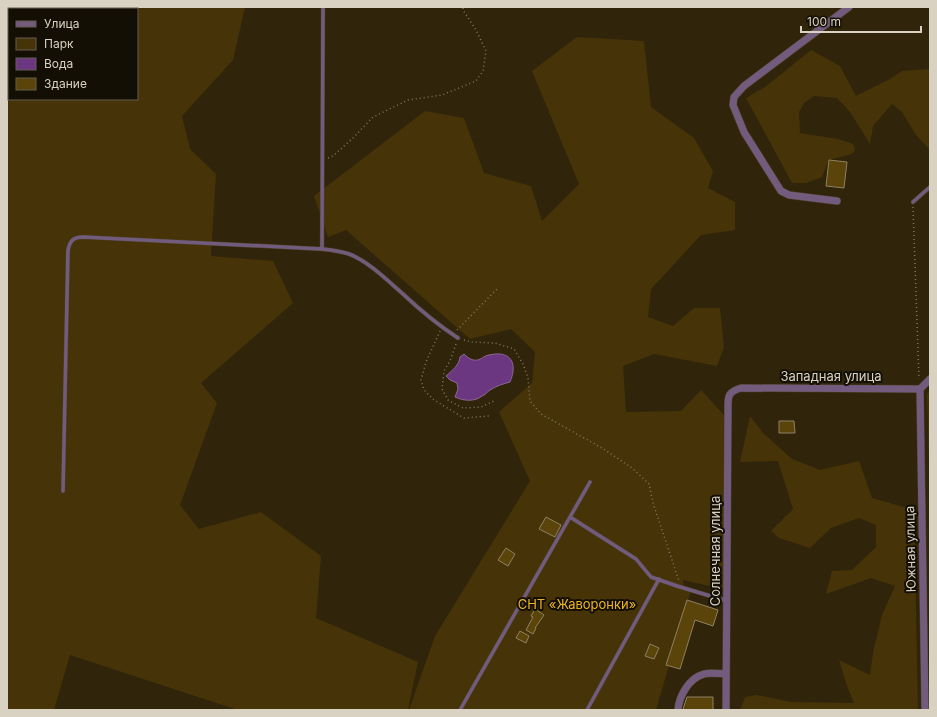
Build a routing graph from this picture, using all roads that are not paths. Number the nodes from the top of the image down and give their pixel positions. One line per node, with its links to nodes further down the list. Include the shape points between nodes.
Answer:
1 (323, 7): 6 (lane)
2 (849, 7): 4 (street, via 744,86 734,97 734,105 744,132 781,191 789,195)
3 (930, 187): 5 (lane)
4 (837, 201)
5 (913, 202)
6 (322, 249): 7 (lane, via 349,254 359,259 441,327); 12 (lane, via 83,236 72,240 68,258)
7 (458, 338)
8 (930, 380): 9 (street)
9 (920, 388): 10 (street, Западная улица, via 741,388); 21 (street, Южная улица)
10 (730, 393): 15 (street, Солнечная улица)
11 (590, 482): 13 (lane)
12 (63, 491)
13 (570, 517): 14 (lane, via 636,559 651,576); 17 (lane)
14 (659, 579): 15 (lane); 18 (lane)
15 (727, 601): 16 (street, Солнечная улица)
16 (726, 674): 19 (street, via 704,674 687,685); 20 (street, Солнечная улица)
17 (460, 710)
18 (587, 710)
19 (678, 710)
20 (726, 710)
21 (925, 710)

